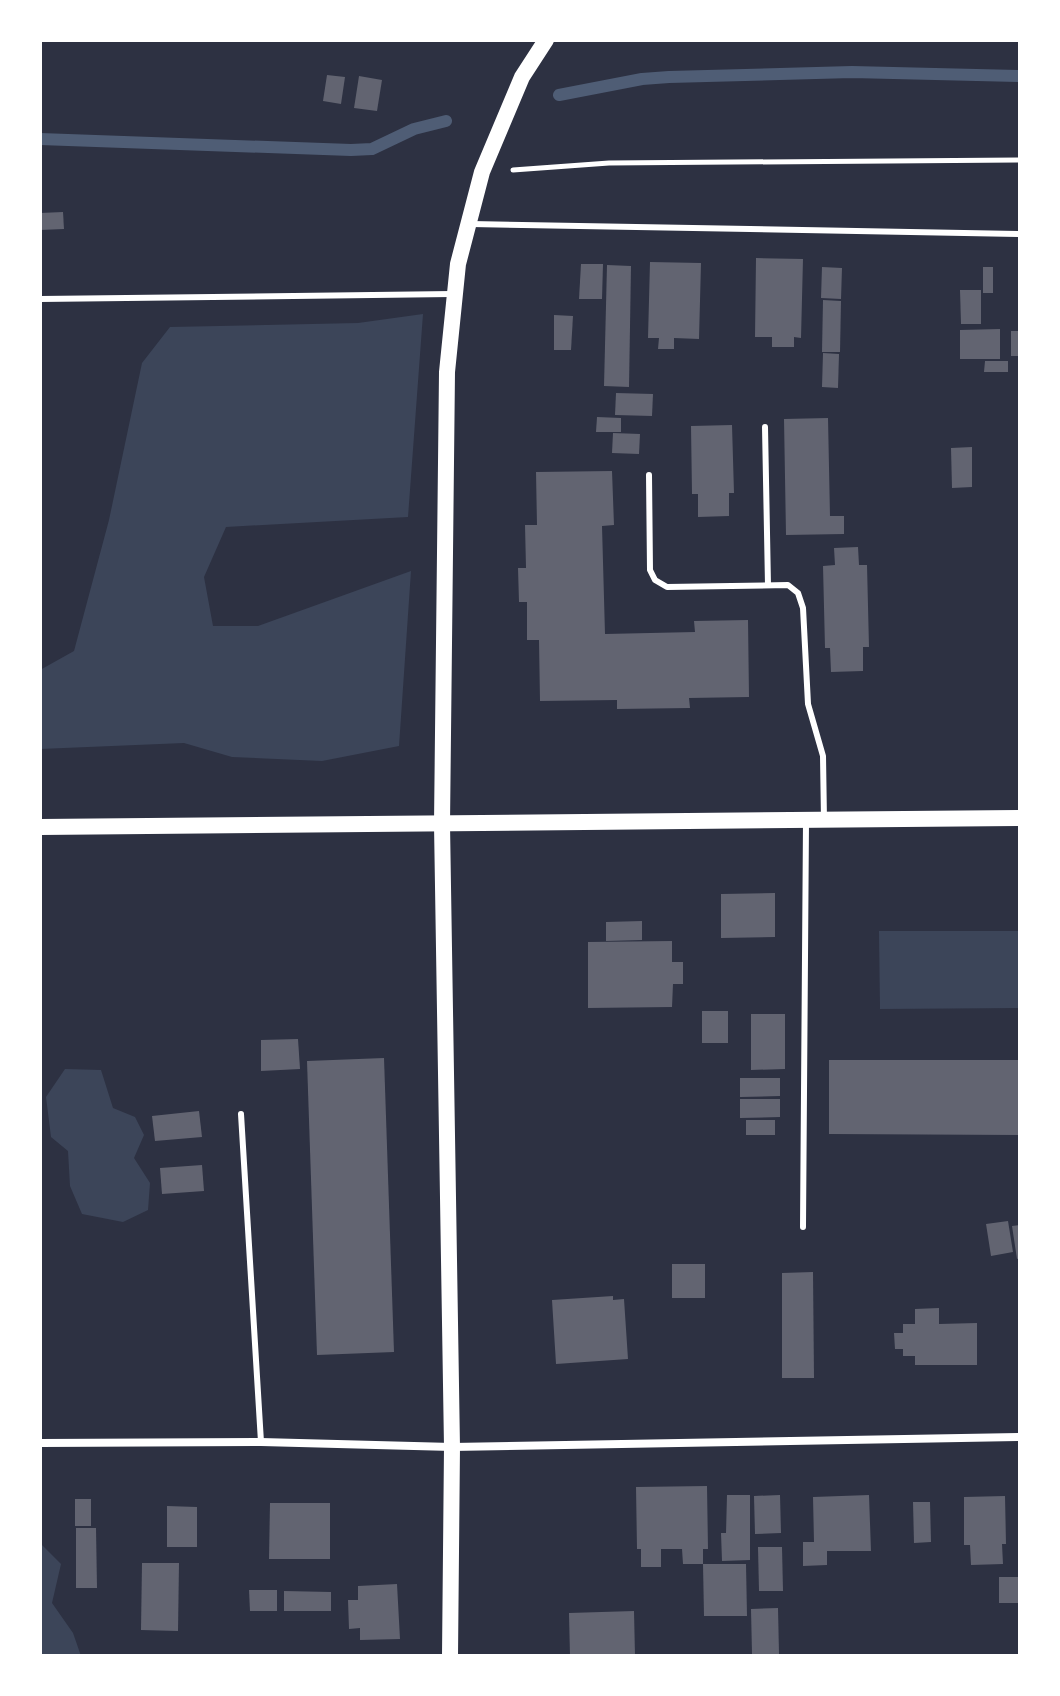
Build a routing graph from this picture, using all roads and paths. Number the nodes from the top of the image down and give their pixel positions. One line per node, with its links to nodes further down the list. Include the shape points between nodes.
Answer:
1 (546, 40): 3 (main road, via 522,77)
2 (1020, 160): 3 (path, via 609,163)
3 (482, 172): 4 (main road)
4 (467, 224): 5 (lane); 6 (main road)
5 (1020, 234)
6 (454, 294): 7 (lane); 14 (main road, via 445,443)
7 (40, 299)
8 (765, 427): 10 (lane)
9 (649, 475): 10 (lane, via 650,570 655,580 667,587)
10 (768, 585): 12 (lane, via 788,585 798,593 803,608 808,704 823,756)
11 (1020, 818): 12 (main road)
12 (824, 820): 13 (main road)
13 (806, 821): 14 (main road); 17 (lane)
14 (442, 824): 15 (main road); 21 (main road)
15 (40, 827)
16 (241, 1114): 19 (lane)
17 (803, 1227)
18 (1020, 1437): 21 (street)
19 (261, 1442): 20 (street); 21 (street)
20 (40, 1443)
21 (452, 1447): 22 (main road)
22 (450, 1656)

